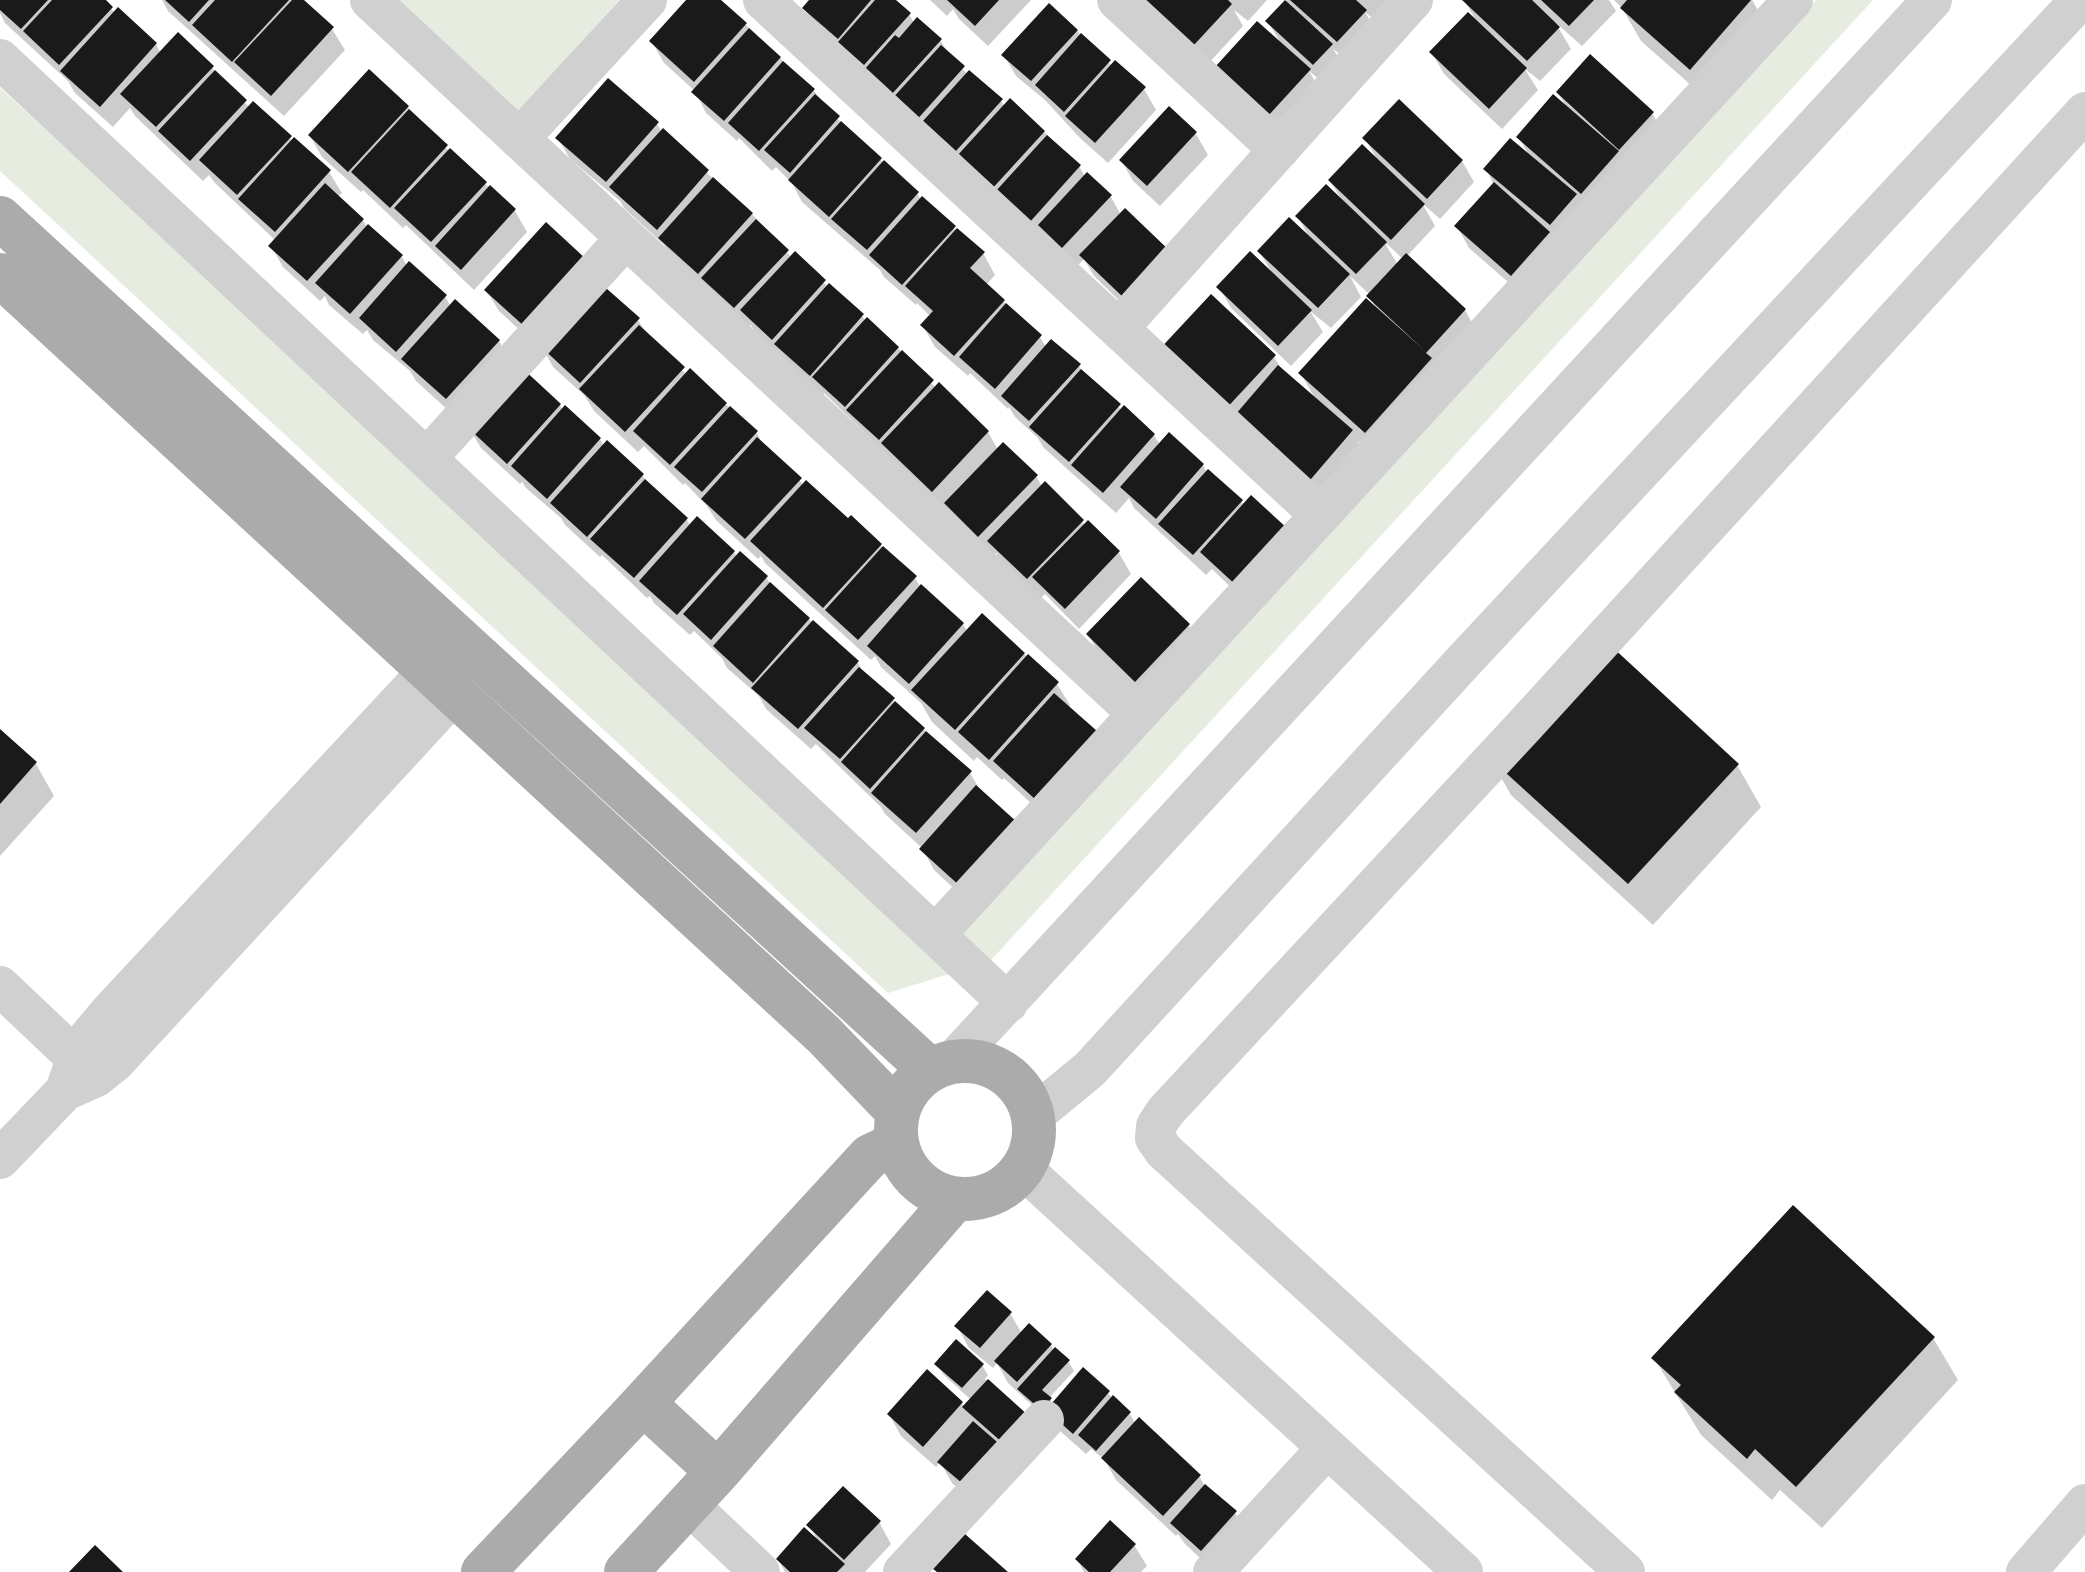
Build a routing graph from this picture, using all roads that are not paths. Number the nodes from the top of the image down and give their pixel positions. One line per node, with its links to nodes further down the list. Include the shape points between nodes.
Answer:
1 (370, 0): 11 (street)
2 (647, 0): 11 (street)
3 (763, 0): 16 (street)
4 (1117, 0): 12 (street)
5 (1413, 0): 12 (street)
6 (1793, 0): 18 (street)
7 (1932, 0): 23 (street)
8 (2080, 0): 26 (street, via 1090,1069)
9 (0, 59): 17 (street)
10 (2085, 112): 43 (street, via 1156,1126 1155,1138 1164,1151)
11 (519, 139): 14 (street)
12 (1279, 150): 16 (street)
13 (0, 218): 24 (main road)
14 (626, 238): 17 (street); 20 (street)
15 (0, 275): 19 (main road)
16 (1119, 328): 18 (street)
17 (427, 458): 21 (street)
18 (1320, 515): 20 (street)
19 (441, 682): 25 (street, via 115,1062); 27 (main road, via 824,1035)
20 (1138, 714): 21 (street)
21 (936, 934): 23 (street)
22 (0, 986): 25 (street)
23 (1008, 1003): 24 (street)
24 (941, 1066): 26 (main road, via 976,1061 1004,1072 1024,1093); 27 (main road, via 907,1092)
25 (79, 1076): 28 (street)
26 (1033, 1116): 29 (main road, via 1033,1143)
27 (897, 1128): 30 (main road, via 907,1170 926,1188); 31 (main road)
28 (0, 1159)
29 (1023, 1169): 30 (main road, via 1004,1187 979,1199); 33 (street)
30 (955, 1199): 34 (main road)
31 (643, 1403): 34 (main road); 37 (main road)
32 (1044, 1420): 40 (street)
33 (1327, 1448): 41 (street); 42 (street)
34 (718, 1472): 36 (main road)
35 (2085, 1504): 44 (street)
36 (689, 1505): 38 (main road); 39 (street)
37 (483, 1572)
38 (626, 1572)
39 (760, 1572)
40 (903, 1572)
41 (1213, 1572)
42 (1463, 1572)
43 (1625, 1572)
44 (2026, 1572)

